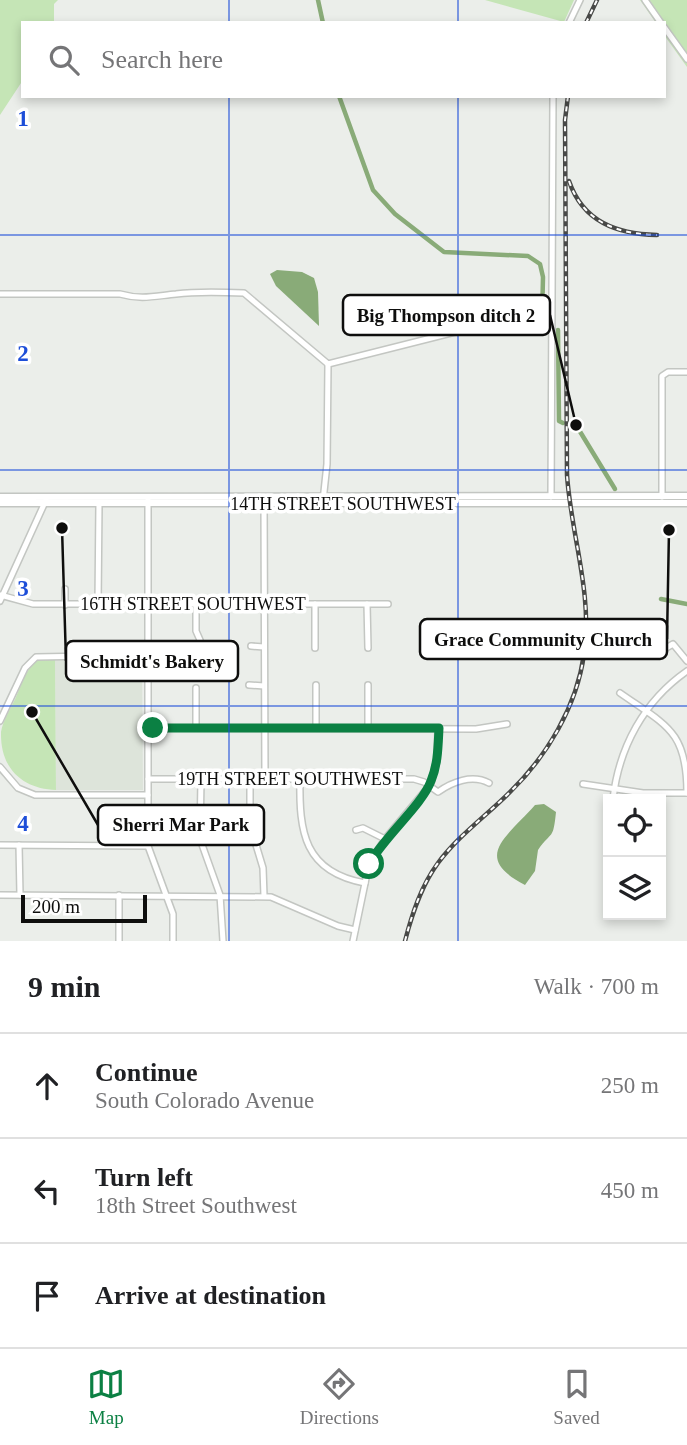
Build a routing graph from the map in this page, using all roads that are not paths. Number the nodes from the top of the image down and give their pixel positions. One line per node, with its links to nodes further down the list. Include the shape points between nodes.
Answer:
1 (580, 0): 3 (street)
2 (645, 0): 4 (street)
3 (570, 21)
4 (660, 21)
5 (666, 30): 6 (street)
6 (687, 60)
7 (553, 98): 9 (street)
8 (0, 294): 10 (street, via 157,298 244,293)
9 (552, 330): 10 (street, via 455,332); 18 (street)
10 (328, 364): 17 (street)
11 (687, 372): 19 (street, via 663,374)
12 (0, 496): 14 (main road, 14TH STREET SOUTHWEST)
13 (687, 496): 19 (main road, 14TH STREET SOUTHWEST)
14 (46, 500): 15 (main road, 14TH STREET SOUTHWEST); 20 (main road, 14TH STREET SOUTHWEST); 21 (main road, 14TH STREET SOUTHWEST); 24 (street)
15 (148, 500): 16 (main road, 14TH STREET SOUTHWEST); 21 (main road, 14TH STREET SOUTHWEST); 32 (street)
16 (264, 500): 17 (main road, 14TH STREET SOUTHWEST); 27 (street)
17 (323, 500): 18 (main road, 14TH STREET SOUTHWEST)
18 (551, 500): 19 (main road, 14TH STREET SOUTHWEST)
19 (662, 500): 22 (main road, 14TH STREET SOUTHWEST)
20 (0, 503)
21 (99, 503): 25 (street)
22 (687, 503)
23 (65, 589): 31 (street)
24 (1, 597): 31 (street, 16TH STREET SOUTHWEST, via 26,604)
25 (98, 604): 31 (street, 16TH STREET SOUTHWEST); 32 (street, 16TH STREET SOUTHWEST)
26 (196, 604): 27 (street, 16TH STREET SOUTHWEST); 32 (street, 16TH STREET SOUTHWEST); 33 (street)
27 (265, 604): 28 (street, 16TH STREET SOUTHWEST); 35 (street)
28 (316, 604): 29 (street, 16TH STREET SOUTHWEST); 36 (street)
29 (367, 604): 30 (street, 16TH STREET SOUTHWEST); 37 (street)
30 (388, 604)
31 (65, 605)
32 (148, 605): 39 (street)
33 (200, 640)
34 (251, 646): 35 (street)
35 (264, 646): 45 (street)
36 (315, 648)
37 (368, 648)
38 (661, 652): 40 (street, via 673,643)
39 (147, 655): 49 (street, via 36,657 25,668); 51 (street)
40 (687, 660)
41 (687, 671): 48 (street)
42 (249, 685): 45 (street)
43 (316, 685): 54 (street)
44 (368, 685): 55 (street)
45 (264, 686): 53 (street)
46 (196, 688): 52 (street)
47 (620, 693): 48 (street)
48 (646, 712): 66 (street, via 624,752); 67 (street, via 669,729 682,747)
49 (1, 718)
50 (507, 724): 56 (street)
51 (148, 728): 52 (street); 58 (street)
52 (196, 728): 53 (street)
53 (265, 728): 54 (street); 61 (street)
54 (316, 728): 55 (street)
55 (368, 728): 56 (street)
56 (439, 728): 65 (street)
57 (1, 771): 69 (street, via 18,788 35,795)
58 (148, 779): 59 (street, 19TH STREET SOUTHWEST); 69 (street)
59 (201, 779): 60 (street, 19TH STREET SOUTHWEST); 80 (street, via 200,839)
60 (250, 779): 61 (street, 19TH STREET SOUTHWEST); 81 (street, via 250,825 263,868)
61 (265, 779): 62 (street, 19TH STREET SOUTHWEST)
62 (300, 779): 65 (street, 19TH STREET SOUTHWEST, via 414,779); 75 (street, via 300,818 313,855 329,870)
63 (489, 783): 65 (street, 19TH STREET SOUTHWEST, via 453,781 438,792)
64 (583, 784): 66 (street)
65 (430, 785): 71 (street)
66 (614, 789): 67 (street); 68 (street)
67 (687, 793)
68 (613, 794)
69 (148, 795): 74 (street)
70 (356, 830): 71 (street, via 363,828)
71 (385, 839): 75 (street, via 369,864)
72 (0, 845): 73 (street)
73 (19, 845): 74 (street); 77 (street)
74 (148, 846): 79 (street)
75 (365, 883): 82 (street)
76 (0, 895): 77 (street)
77 (20, 895): 78 (street)
78 (119, 895): 79 (street); 83 (street)
79 (166, 895): 80 (street); 84 (street, via 174,919)
80 (219, 895): 81 (street); 85 (street)
81 (264, 896): 82 (street)
82 (355, 930): 86 (street)
83 (119, 941)
84 (173, 941)
85 (223, 941)
86 (353, 941)

